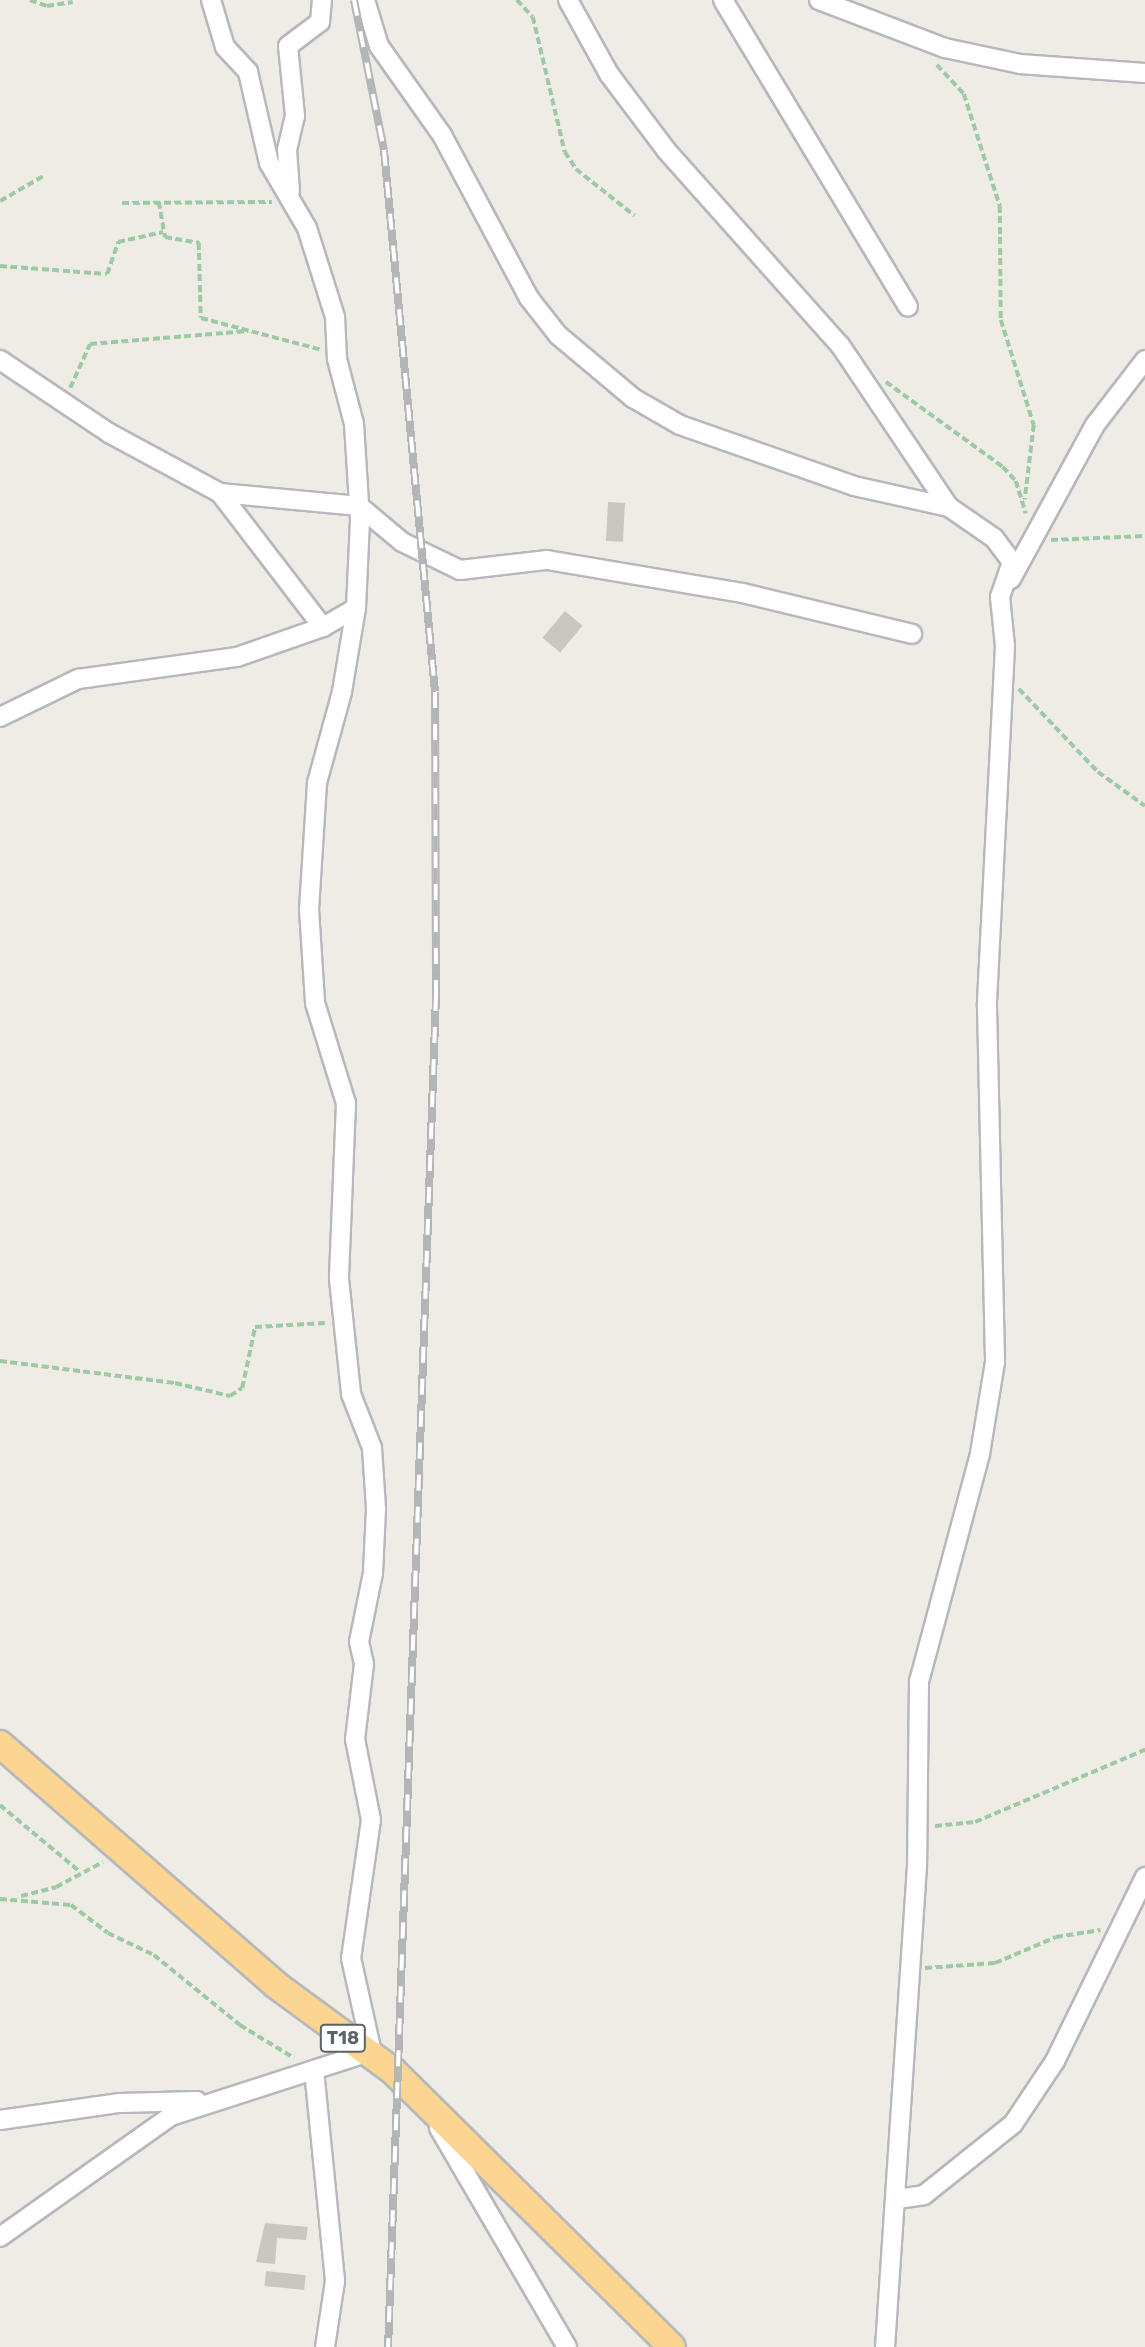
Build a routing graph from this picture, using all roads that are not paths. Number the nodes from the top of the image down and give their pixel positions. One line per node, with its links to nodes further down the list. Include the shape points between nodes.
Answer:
1 (211, 0): 8 (street, via 225,47 248,72 269,163)
2 (322, 0): 8 (street, via 320,22 288,46 295,116 286,169)
3 (365, 0): 14 (street, via 379,46 442,135 529,298 558,335 633,398 680,425 853,486)
4 (568, 0): 14 (street, via 609,74 658,139 840,345)
5 (723, 0): 9 (street)
6 (819, 0): 7 (street, via 919,42 1020,64)
7 (1145, 73)
8 (291, 200): 13 (street, via 307,228 335,317 337,355 352,407)
9 (908, 307)
10 (0, 360): 12 (street, via 65,404)
11 (1145, 360): 15 (street, via 1095,425)
12 (219, 493): 13 (street); 17 (street)
13 (359, 506): 16 (street); 18 (street, via 402,542 460,570 547,560 743,593)
14 (949, 508): 15 (street, via 1004,547 1012,562)
15 (1000, 597): 27 (street, via 1003,670 987,1007 995,1362 980,1454 919,1681 919,1828)
16 (356, 608): 17 (street); 22 (street, via 342,692 317,783 309,909 316,1003 346,1103 338,1201 344,1321 353,1404 372,1448 376,1509 373,1573 359,1642 364,1664 355,1739 371,1820 351,1958)
17 (323, 627): 19 (street, via 237,657 78,679)
18 (912, 634)
19 (0, 718)
20 (0, 1744): 22 (highway, T18, via 121,1854 329,2029)
21 (1145, 1877): 27 (street, via 1055,2061 1013,2124 924,2195)
22 (370, 2055): 23 (street); 25 (highway, T18)
23 (314, 2070): 24 (street); 29 (street, via 335,2281)
24 (212, 2102): 26 (street, via 120,2103); 28 (street, via 159,2122)
25 (425, 2104): 30 (street); 31 (highway, T18)
26 (0, 2120)
27 (897, 2199): 32 (street)
28 (1, 2236)
29 (325, 2347)
30 (567, 2347)
31 (672, 2347)
32 (885, 2347)

